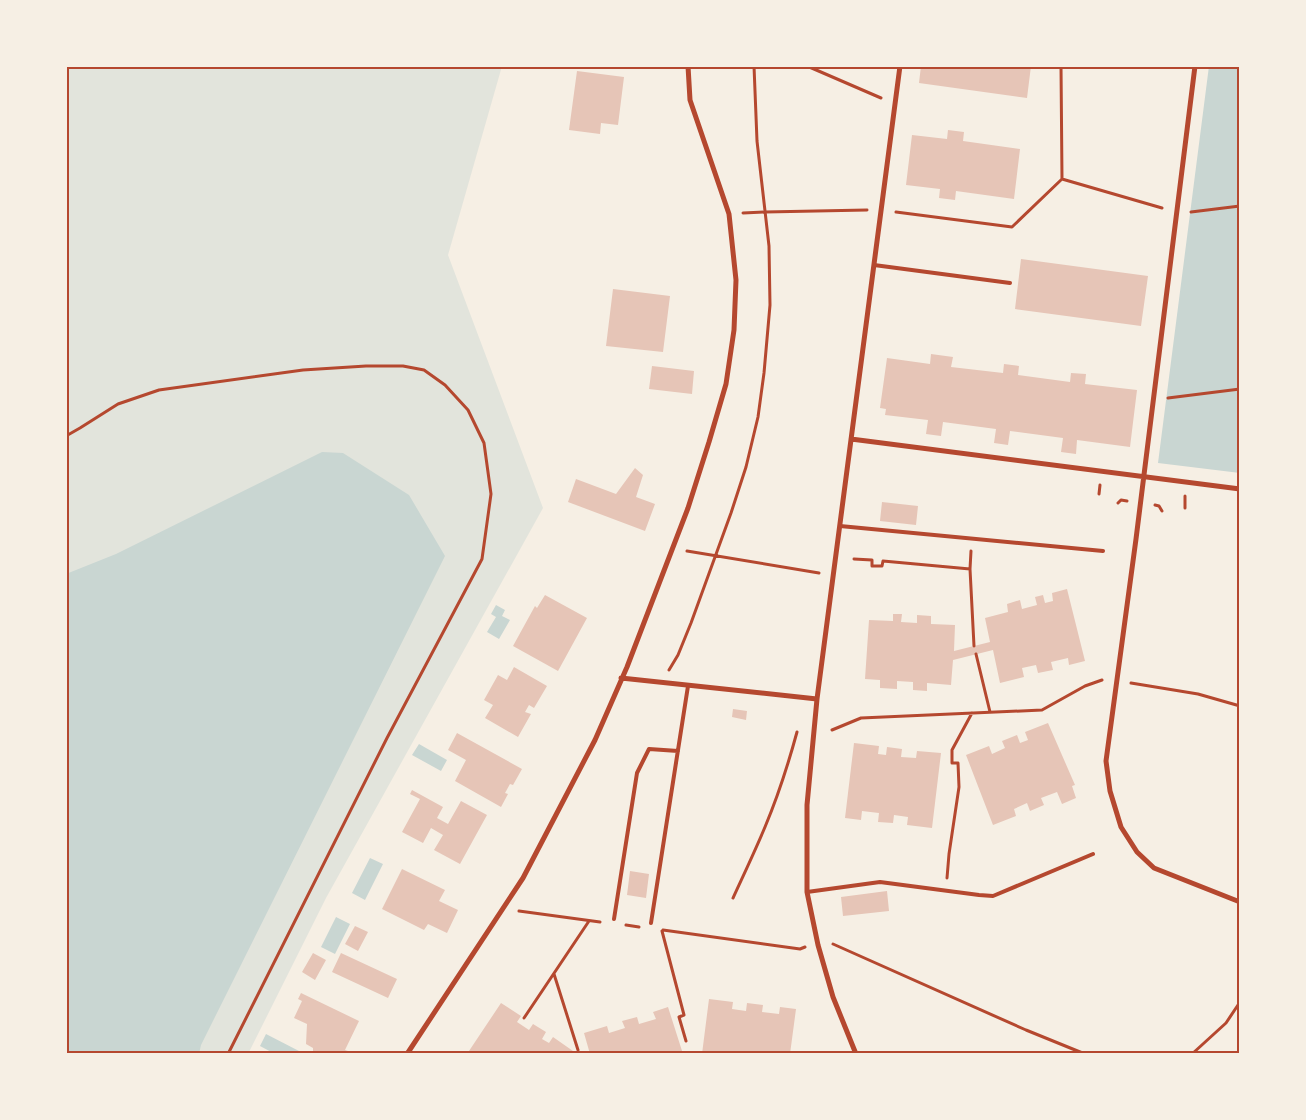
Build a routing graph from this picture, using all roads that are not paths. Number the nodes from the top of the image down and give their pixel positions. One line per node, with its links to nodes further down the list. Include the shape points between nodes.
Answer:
1 (688, 66): 11 (street, via 690,100 729,214 736,280 734,330 726,384 688,508)
2 (900, 66): 4 (street)
3 (1196, 66): 7 (street)
4 (874, 265): 5 (lane); 6 (street)
5 (1010, 283)
6 (851, 439): 7 (street); 9 (street)
7 (1143, 477): 8 (street); 17 (street, via 1106,761 1110,791 1121,827 1154,868)
8 (1240, 489)
9 (840, 526): 10 (lane); 13 (street)
10 (1103, 551)
11 (621, 678): 12 (street); 20 (street, via 595,740 523,878)
12 (688, 686): 13 (street); 14 (lane)
13 (817, 699): 16 (street, via 807,805)
14 (678, 751): 18 (lane, via 649,749 637,773); 19 (lane)
15 (1093, 854): 16 (lane, via 993,896 880,882)
16 (807, 892): 21 (street, via 833,997)
17 (1240, 902)
18 (614, 919)
19 (650, 923)
20 (407, 1054)
21 (856, 1054)

